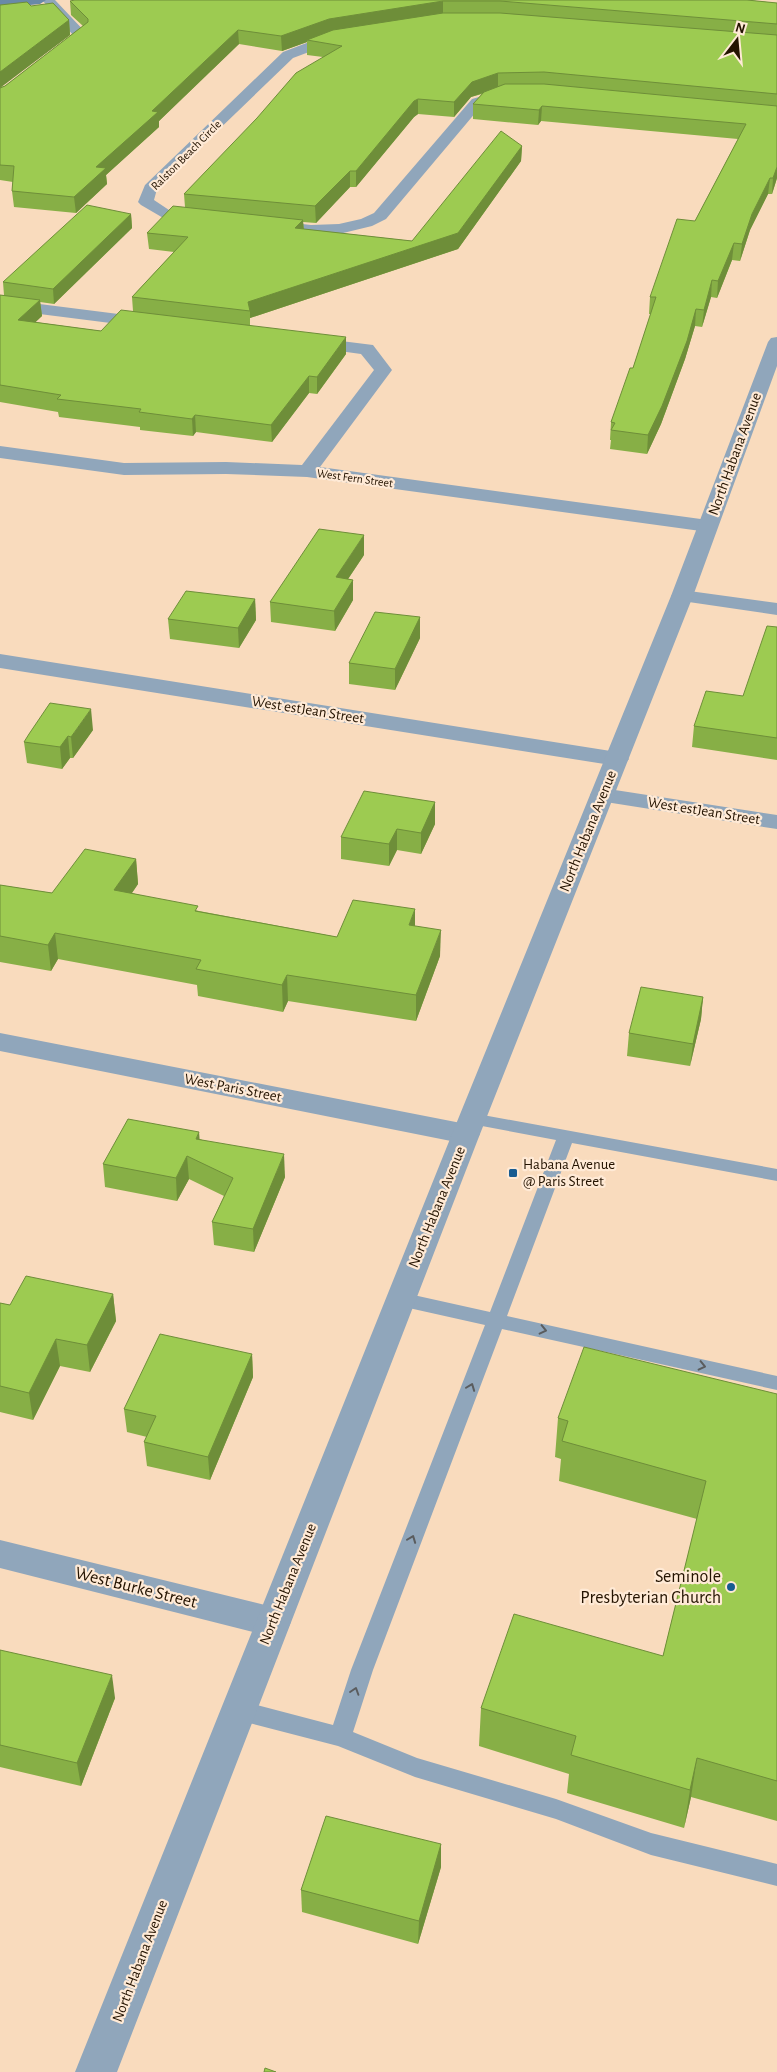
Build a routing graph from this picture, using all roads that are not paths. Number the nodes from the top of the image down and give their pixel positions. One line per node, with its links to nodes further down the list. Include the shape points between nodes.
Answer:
1 (40, 0): 3 (main road)
2 (48, 0): 6 (street, via 80,35)
3 (0, 4)
4 (358, 34): 7 (street, Ralston Beach Circle, via 330,39 288,55 150,188 146,202 165,214)
5 (523, 93): 8 (street, via 503,93 477,102 380,216 367,223 329,231)
6 (0, 97)
7 (213, 219)
8 (252, 223)
9 (0, 304): 10 (street)
10 (168, 325)
11 (288, 340): 15 (street, via 367,349 383,370)
12 (777, 342): 13 (street, North Habana Avenue)
13 (773, 364): 16 (street, North Habana Avenue)
14 (0, 452): 15 (street, West Fern Street, via 124,469)
15 (307, 471): 16 (street, West Fern Street)
16 (708, 526): 17 (street, North Habana Avenue)
17 (682, 596): 18 (street); 20 (street, North Habana Avenue)
18 (777, 609)
19 (0, 661): 20 (street, West estJean Street)
20 (616, 759): 21 (street, North Habana Avenue)
21 (602, 795): 22 (street, West estJean Street); 24 (street, North Habana Avenue)
22 (777, 822)
23 (0, 1042): 24 (street, West Paris Street)
24 (469, 1127): 25 (lane); 27 (street, North Habana Avenue)
25 (566, 1137): 26 (lane); 28 (lane)
26 (777, 1175)
27 (400, 1299): 28 (lane); 31 (street, North Habana Avenue)
28 (496, 1319): 29 (lane, one-way to 29); 33 (lane, one-way to 28, via 362,1670)
29 (777, 1382)
30 (0, 1554): 31 (street, West Burke Street)
31 (273, 1622): 32 (street, North Habana Avenue)
32 (238, 1710): 33 (lane); 35 (street, North Habana Avenue)
33 (340, 1737): 34 (lane, via 414,1767 556,1809 651,1844)
34 (777, 1875)
35 (96, 2072)

